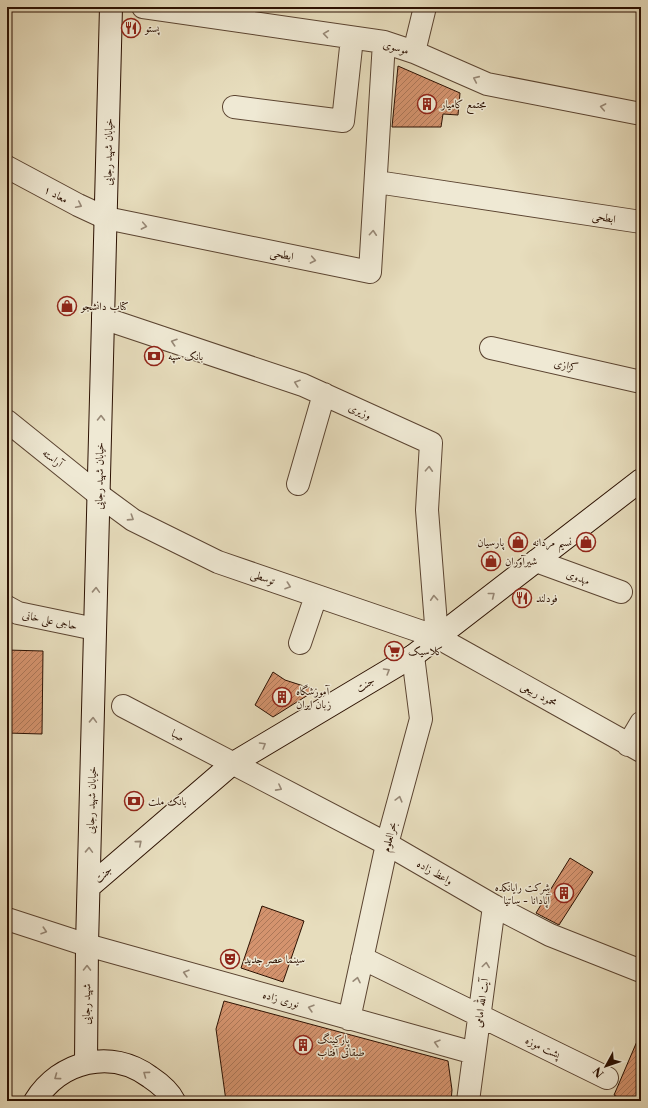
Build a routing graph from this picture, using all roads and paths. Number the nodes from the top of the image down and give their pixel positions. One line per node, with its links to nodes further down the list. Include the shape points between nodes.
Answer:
1 (112, 7): 11 (street, خیابان شهید رجایی)
2 (143, 7): 4 (street, موسوی, one-way to 2)
3 (425, 7): 6 (street)
4 (352, 38): 5 (street, موسوی); 7 (street, via 343,121)
5 (384, 42): 6 (street, موسوی); 10 (street, ابطحی)
6 (414, 52): 8 (street, موسوی, one-way to 6, via 488,84)
7 (234, 107)
8 (641, 114)
9 (7, 167): 11 (street, معاد ۱, one-way to 11)
10 (377, 182): 11 (street, ابطحی, one-way to 10, via 370,272); 12 (street, ابطحی)
11 (106, 218): 13 (street, خیابان شهید رجایی)
12 (641, 222)
13 (103, 318): 16 (street, وزیری, one-way to 13, via 296,382); 20 (street, خیابان شهید رجایی, one-way to 13)
14 (491, 348): 15 (street, کزازی)
15 (641, 382)
16 (324, 394): 19 (street); 26 (street, وزیری, one-way to 16, via 427,510 431,443)
17 (9, 427): 20 (street, آراسته)
18 (641, 480): 21 (street, جنت)
19 (298, 484)
20 (99, 495): 23 (street, توسطی, one-way to 23, via 133,520 218,562); 25 (street, خیابان شهید رجایی, one-way to 20)
21 (536, 561): 22 (street, مهدوی); 26 (street, جنت, one-way to 21)
22 (621, 592)
23 (316, 596): 26 (street, توسطی); 27 (street)
24 (7, 607): 25 (street, حاجی علی خانی, via 18,613)
25 (95, 629): 34 (street, خیابان شهید رجایی, one-way to 25)
26 (437, 637): 28 (street, جنت); 31 (street, محمود ربیعی)
27 (300, 643)
28 (413, 656): 32 (street, جنت, one-way to 28); 33 (street, بحرالعلوم, one-way to 28, via 421,719)
29 (123, 706): 32 (street, صبا)
30 (641, 723): 31 (street)
31 (635, 748)
32 (232, 764): 33 (street, واعظ زاده, one-way to 33); 34 (street, جنت, one-way to 32)
33 (387, 844): 35 (street, واعظ زاده); 38 (street, بحرالعلوم)
34 (88, 887): 37 (street, خیابان شهید رجایی)
35 (494, 906): 39 (street, واعظ زاده, via 550,935); 40 (street, آیت الله امامی, one-way to 35)
36 (7, 919): 37 (street, نوری زاده, one-way to 37)
37 (87, 945): 41 (street, نوری زاده, one-way to 37); 43 (street, شهید رجایی, one-way to 37)
38 (362, 958): 40 (street, پشت موزه); 41 (street, بحرالعلوم, one-way to 38)
39 (641, 971)
40 (479, 1016): 42 (street, آیت الله امامی); 44 (street, پشت موزه)
41 (349, 1019): 42 (street, نوری زاده, one-way to 41)
42 (474, 1054): 47 (street, آیت الله امامی)
43 (86, 1063): 45 (street, one-way to 45, via 56,1077 42,1089); 46 (street, one-way to 43, via 172,1096 141,1070 123,1063)
44 (607, 1078)
45 (35, 1101)
46 (174, 1101)
47 (468, 1101)

